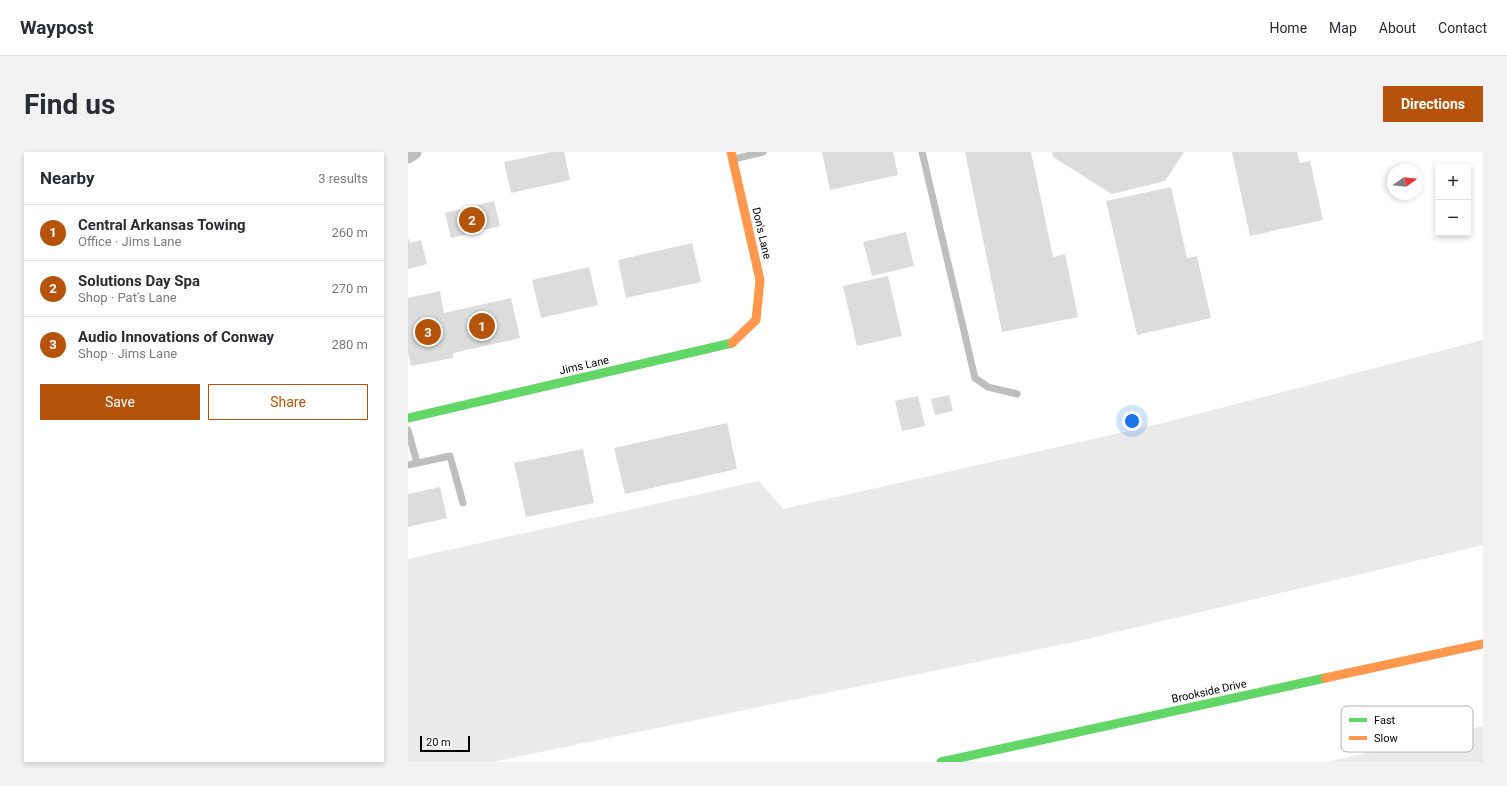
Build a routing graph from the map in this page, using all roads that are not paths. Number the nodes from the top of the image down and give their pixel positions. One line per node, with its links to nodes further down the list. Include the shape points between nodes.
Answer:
1 (414, 152): 4 (street)
2 (763, 152): 5 (lane)
3 (922, 152): 7 (lane, via 976,378 988,387)
4 (408, 156)
5 (732, 156): 6 (street, Don's Lane, via 760,280)
6 (756, 320): 8 (street, Jims Lane, via 731,344)
7 (1017, 394)
8 (408, 418)
9 (408, 430): 10 (lane)
10 (417, 463): 11 (lane); 12 (lane, via 450,456)
11 (408, 465)
12 (463, 503)
13 (1483, 644): 14 (street, Brookside Drive)
14 (941, 762)

